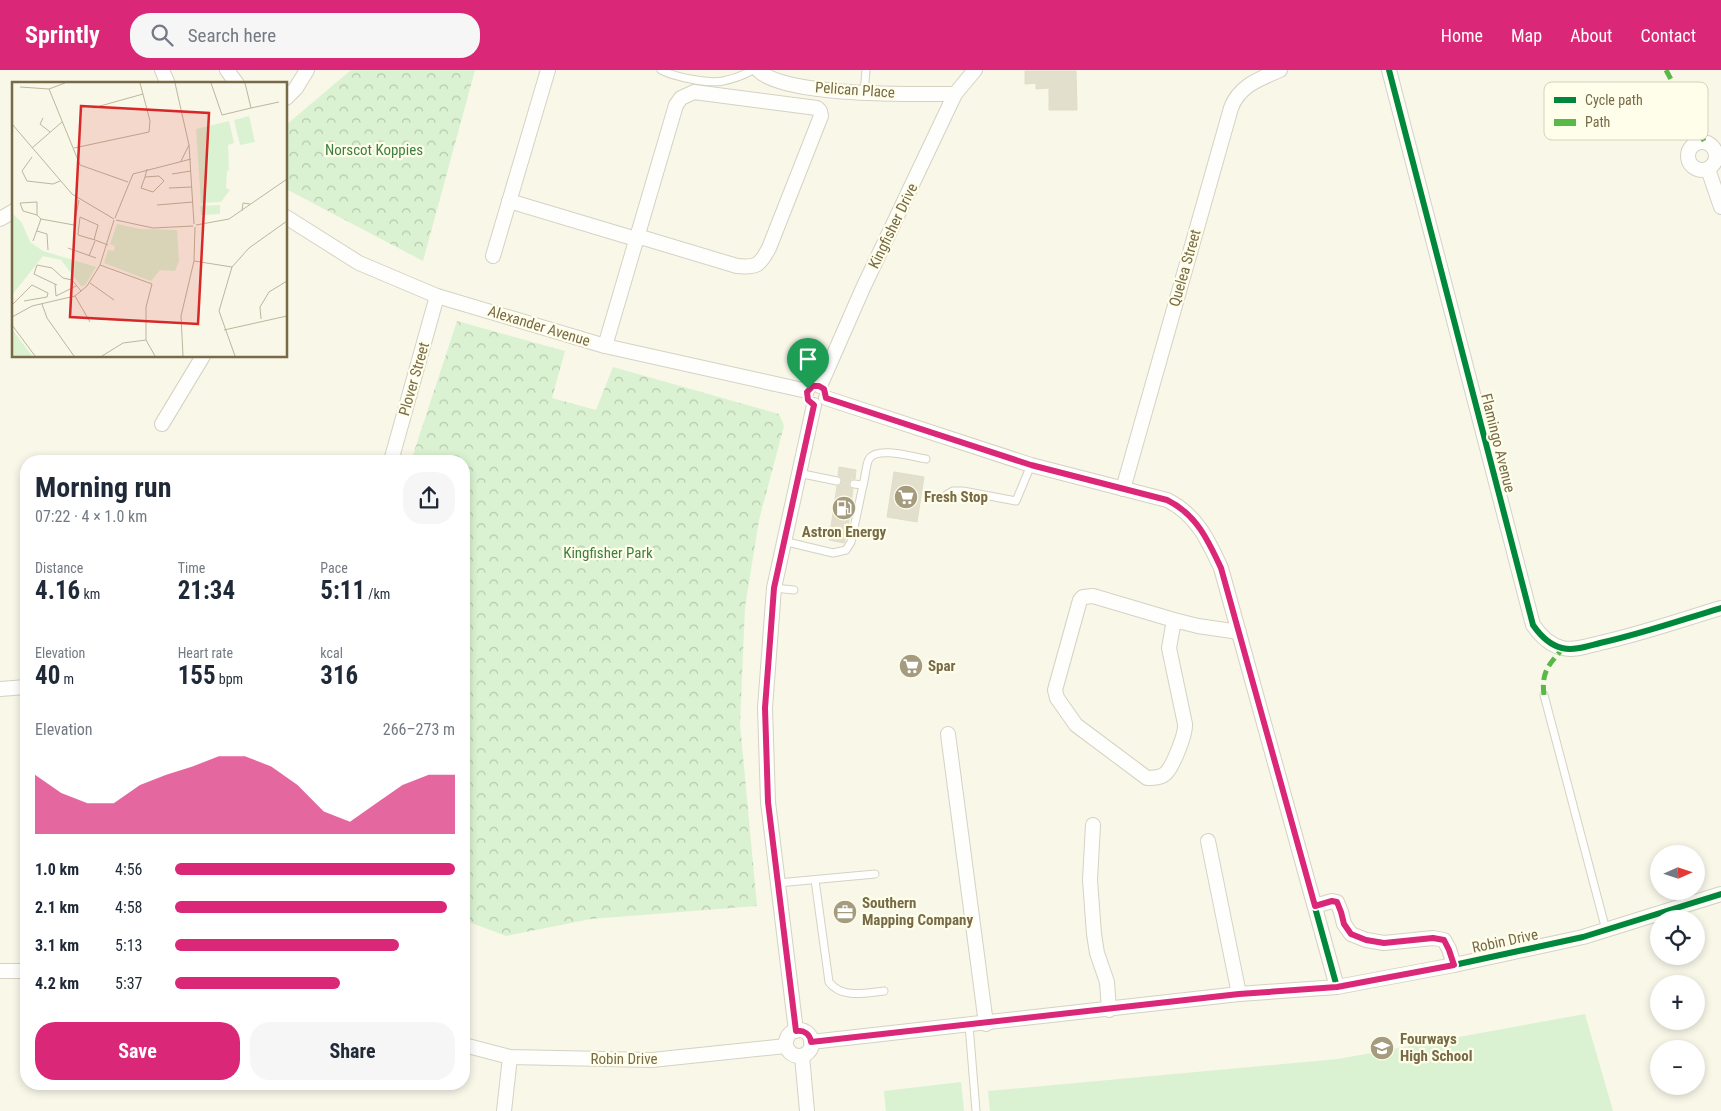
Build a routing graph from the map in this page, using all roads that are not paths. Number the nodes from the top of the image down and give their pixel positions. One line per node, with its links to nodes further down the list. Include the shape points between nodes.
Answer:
1 (162, 70): 12 (street)
2 (227, 70): 13 (street)
3 (307, 70): 16 (street)
4 (548, 70): 18 (street)
5 (661, 70): 6 (lane, via 676,77 721,82)
6 (753, 70)
7 (758, 70): 14 (street, Pelican Place, via 783,83)
8 (866, 70): 14 (lane)
9 (975, 70): 15 (street, Kingfisher Drive)
10 (1280, 70): 37 (street, Quelea Street, via 1242,90 1231,108)
11 (1389, 70): 42 (street, Flamingo Avenue, via 1533,625 1548,642 1563,648 1579,648 1628,637)
12 (167, 82)
13 (236, 82)
14 (864, 94): 15 (street, Pelican Place)
15 (956, 94): 28 (street, Kingfisher Drive, via 863,288)
16 (288, 96)
17 (1708, 169): 19 (street)
18 (510, 201): 23 (street); 24 (street)
19 (1721, 207)
20 (12, 211): 21 (street)
21 (0, 219)
22 (288, 221): 25 (street, Alexander Avenue, via 360,263)
23 (637, 237): 23 (street, via 737,266 751,267 762,262 821,116 820,111 817,108 694,92 681,98 676,104); 26 (street)
24 (493, 256)
25 (438, 296): 26 (street, Alexander Avenue); 30 (street, Plover Street)
26 (605, 346): 28 (street, Alexander Avenue)
27 (202, 358): 29 (street)
28 (817, 395): 32 (street, Alexander Avenue); 33 (street, Kingfisher Drive)
29 (162, 424)
30 (393, 455)
31 (926, 459): 36 (lane, via 884,452 875,454 869,459)
32 (1031, 465): 37 (street, Alexander Avenue); 38 (lane, via 1016,501 963,491)
33 (798, 473): 34 (lane); 39 (street, Kingfisher Drive)
34 (837, 481)
35 (854, 484): 36 (lane)
36 (863, 485): 39 (lane, via 851,542 846,550 833,552)
37 (1123, 489): 44 (street, Alexander Avenue, via 1179,505 1195,520 1221,568)
38 (946, 495)
39 (783, 541): 40 (street, Kingfisher Drive)
40 (774, 588): 41 (lane); 53 (street, Kingfisher Drive, via 765,708 768,802)
41 (794, 590)
42 (1721, 608)
43 (1174, 620): 43 (street, via 1169,648 1186,730 1168,772 1161,777 1147,778 1076,725 1057,698 1056,690 1083,597 1093,596); 44 (street)
44 (1239, 632): 55 (street, Alexander Avenue)
45 (20, 687): 46 (street)
46 (0, 689)
47 (1544, 694): 56 (lane)
48 (948, 734): 64 (street)
49 (1093, 825): 63 (street, via 1090,880 1094,934)
50 (1208, 841): 62 (street)
51 (875, 874): 52 (lane)
52 (815, 880): 53 (lane); 61 (lane, via 829,982 849,994)
53 (778, 884): 66 (street, Kingfisher Drive)
54 (1721, 894): 56 (street, Robin Drive)
55 (1315, 906): 57 (street, via 1337,902 1351,934 1366,940 1384,943 1433,938 1444,940); 60 (street, Alexander Avenue)
56 (1606, 930): 57 (street, Robin Drive)
57 (1454, 965): 60 (street, Robin Drive)
58 (0, 971): 59 (street)
59 (20, 971)
60 (1337, 987): 62 (street, Robin Drive)
61 (884, 991)
62 (1239, 994): 63 (street, Robin Drive)
63 (1109, 1010): 64 (street, Robin Drive)
64 (986, 1024): 65 (street, Robin Drive)
65 (969, 1025): 67 (street, Robin Drive); 74 (lane)
66 (796, 1031): 67 (street, via 805,1032); 68 (street, via 789,1035)
67 (811, 1042): 70 (street, via 809,1051)
68 (786, 1046): 70 (street, via 792,1054); 71 (street, Robin Drive, via 652,1060)
69 (470, 1047): 71 (street, Robin Drive)
70 (802, 1056): 73 (street)
71 (510, 1057): 72 (street)
72 (504, 1111)
73 (807, 1111)
74 (976, 1111)

